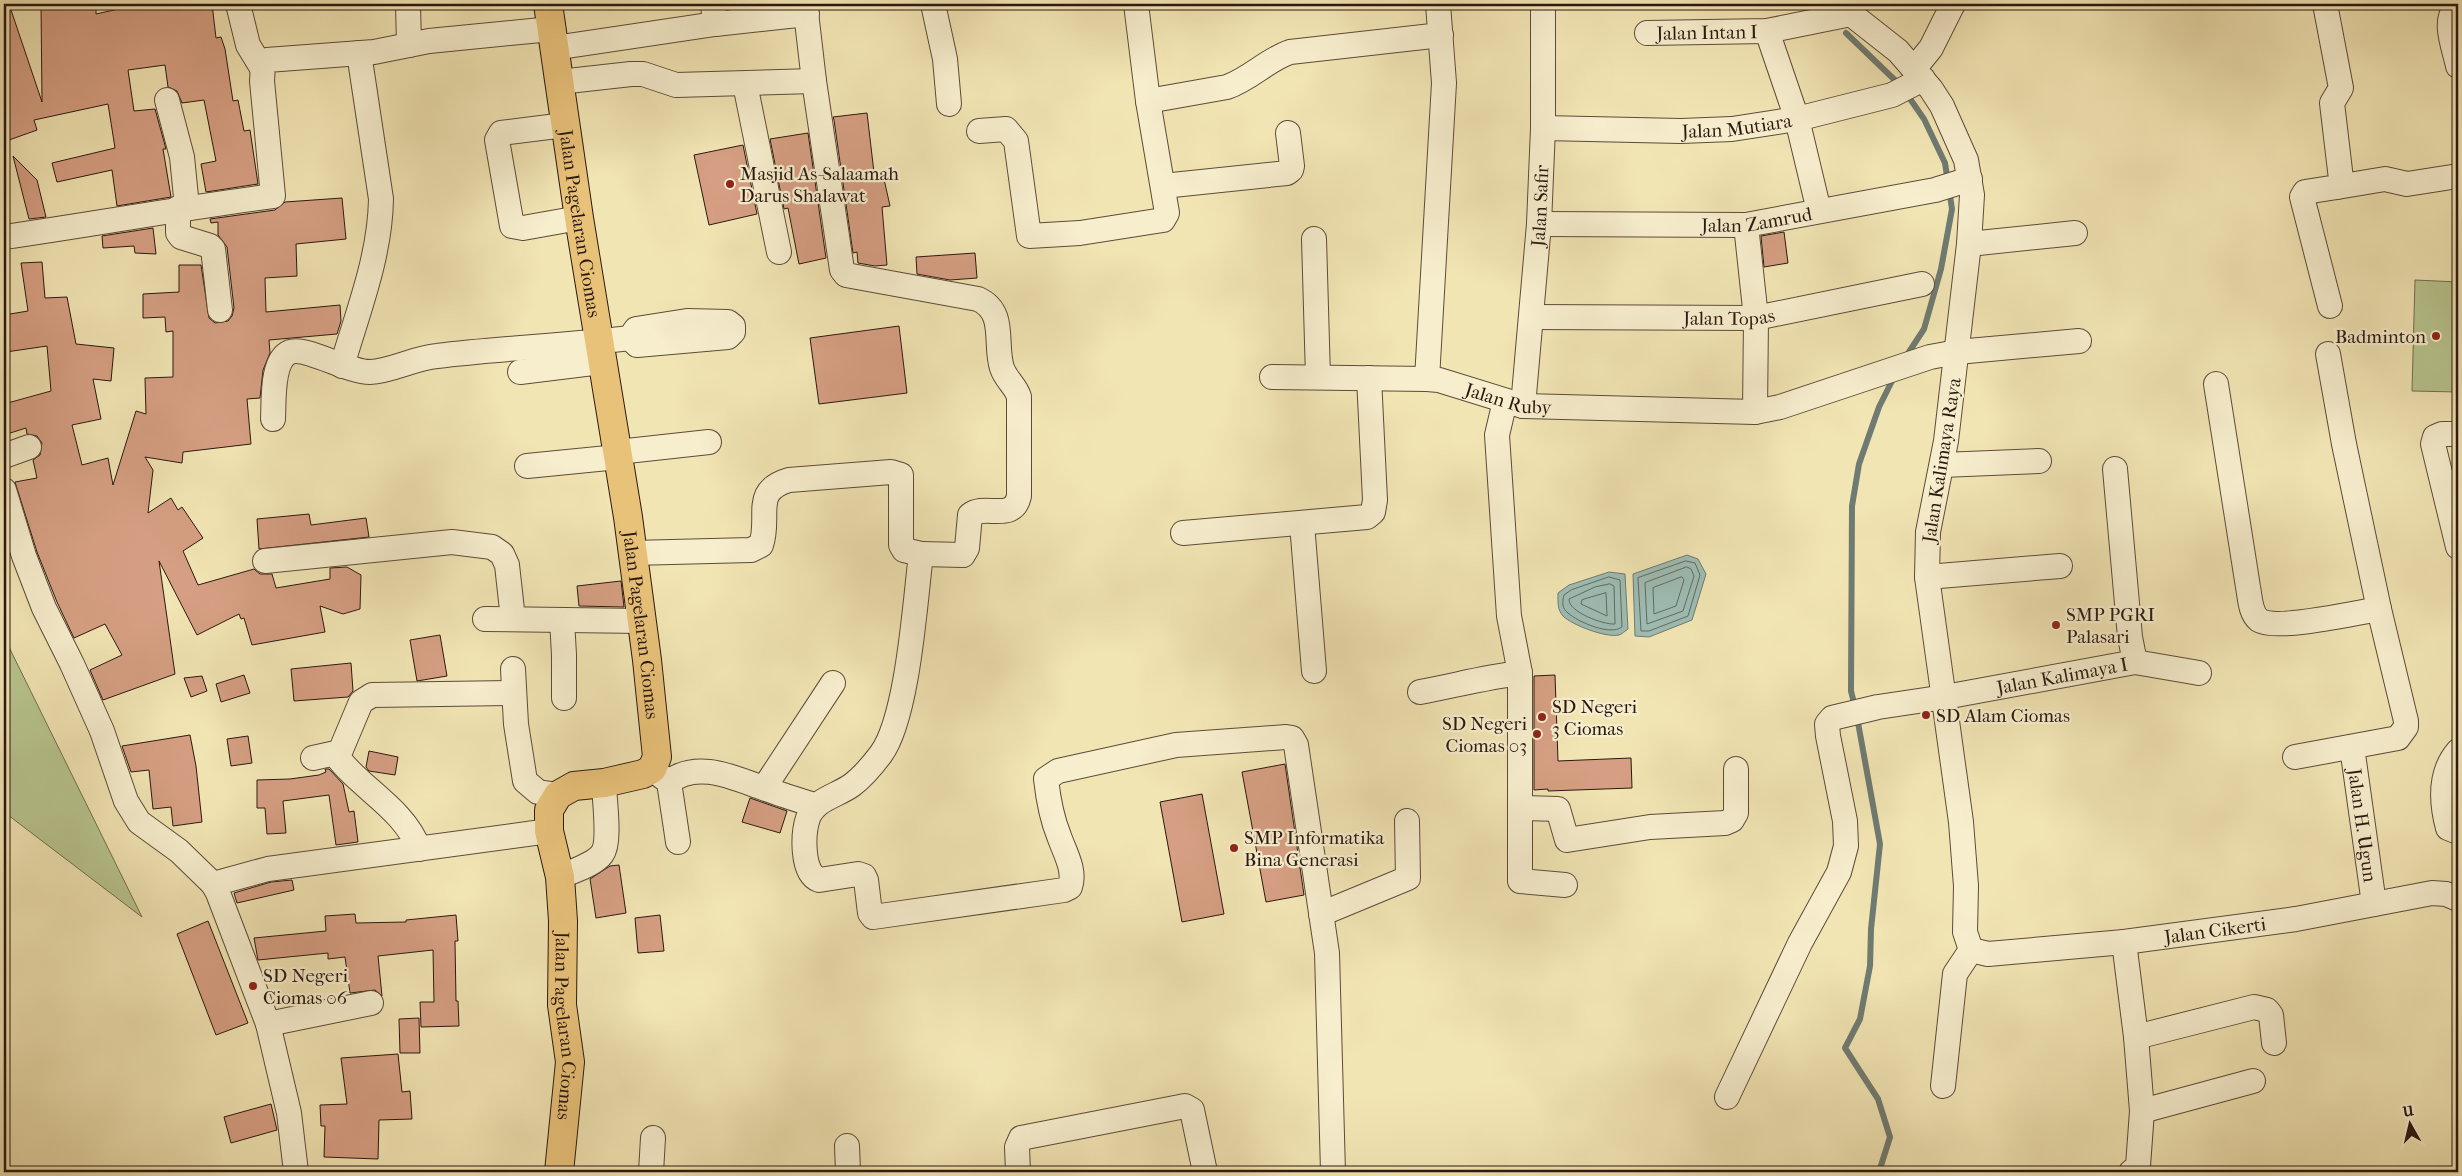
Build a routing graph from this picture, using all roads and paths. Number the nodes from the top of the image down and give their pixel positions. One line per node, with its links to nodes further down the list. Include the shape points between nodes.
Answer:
1 (238, 4): 21 (street, via 248,45)
2 (408, 4): 18 (street)
3 (933, 4): 28 (street, via 945,59)
4 (1136, 4): 27 (street)
5 (1438, 4): 17 (street)
6 (1544, 4): 31 (street, Jalan Safir)
7 (1953, 4): 24 (street)
8 (2324, 4): 37 (street, via 2341,88 2332,103 2341,179)
9 (2458, 8): 20 (street, via 2451,16 2450,24)
10 (806, 9): 12 (street); 22 (street)
11 (1854, 11): 13 (street, Jalan Intan I); 24 (street, Jalan Kalimaya Raya, via 1880,35)
12 (714, 14): 14 (street)
13 (1811, 16): 15 (street, Jalan Intan I)
14 (551, 27): 18 (street); 23 (main road, Jalan Pagelaran Ciomas)
15 (1767, 31): 16 (street, Jalan Intan I); 29 (street)
16 (1646, 33)
17 (1441, 35): 27 (street, via 1290,52 1271,60 1239,83); 63 (street, via 1444,100)
18 (409, 44): 19 (street)
19 (359, 53): 21 (street, via 267,60); 58 (street, via 381,199 380,223 378,245)
20 (2458, 66)
21 (262, 68): 38 (street, via 272,196)
22 (814, 81): 25 (street); 83 (street, via 842,270 846,275 988,303 998,331 1001,366 1019,397 1019,496 1016,504 1002,512 976,511 970,515 967,548 963,555)
23 (559, 82): 25 (street, via 643,74 676,86); 30 (main road, Jalan Pagelaran Ciomas)
24 (1909, 83): 29 (street, Jalan Mutiara); 35 (street, Jalan Kalimaya Raya, via 1942,106 1966,160)
25 (745, 84): 47 (street)
26 (167, 100): 38 (street, via 182,157)
27 (1148, 101): 36 (street)
28 (950, 104)
29 (1797, 119): 31 (street, Jalan Mutiara, via 1717,131); 39 (street)
30 (565, 125): 40 (main road, Jalan Pagelaran Ciomas); 40 (street, via 501,133 497,140 512,226 523,228)
31 (1543, 128): 41 (street, Jalan Safir)
32 (979, 131): 36 (street, via 1006,129 1016,141 1029,236 1080,233 1163,220 1167,213)
33 (1288, 133): 36 (street, via 1292,170 1287,173)
34 (2458, 176): 37 (street, via 2407,184 2385,179)
35 (1955, 184): 39 (street, Jalan Zamrud); 46 (street, Jalan Kalimaya Raya, via 1972,195)
36 (1162, 186)
37 (2337, 187): 49 (street, via 2305,192 2302,197)
38 (182, 208): 44 (street); 50 (street, via 178,233 181,237 213,249)
39 (1819, 211): 42 (street, Jalan Zamrud)
40 (579, 218): 55 (main road, Jalan Pagelaran Ciomas)
41 (1539, 224): 42 (street, Jalan Zamrud); 51 (street, Jalan Safir)
42 (1746, 225): 52 (street)
43 (2075, 233): 46 (street)
44 (4, 238)
45 (1314, 239): 61 (street)
46 (1969, 244): 56 (street, Jalan Kalimaya Raya)
47 (779, 252)
48 (1922, 284): 52 (street, Jalan Topas)
49 (2330, 306)
50 (220, 310)
51 (1531, 317): 52 (street, Jalan Topas); 65 (street, Jalan Safir)
52 (1756, 318): 66 (street)
53 (630, 338): 55 (street)
54 (2079, 341): 56 (street, Jalan Ruby)
55 (600, 352): 58 (street, via 433,356 370,372); 59 (street); 71 (main road, Jalan Pagelaran Ciomas)
56 (1957, 352): 66 (street, Jalan Ruby, via 1930,357 1780,407); 74 (street, Jalan Kalimaya Raya)
57 (2328, 354): 87 (street)
58 (342, 366): 67 (street, via 304,351 290,352 280,359)
59 (520, 372)
60 (1272, 377): 61 (street, Jalan Ruby)
61 (1318, 377): 62 (street, Jalan Ruby)
62 (1369, 378): 63 (street, Jalan Ruby); 79 (street, via 1373,512 1367,518)
63 (1427, 378): 65 (street, Jalan Ruby)
64 (2216, 384): 87 (street, via 2255,615 2276,625)
65 (1514, 404): 66 (street, Jalan Ruby); 95 (street, Jalan Safir, via 1497,435 1508,616)
66 (1755, 412)
67 (273, 419)
68 (2458, 434): 78 (street, via 2435,437 2434,452)
69 (709, 442): 71 (street)
70 (29, 447): 72 (street)
71 (618, 454): 75 (street); 82 (main road, Jalan Pagelaran Ciomas)
72 (4, 456)
73 (2039, 460): 74 (street)
74 (1942, 465): 86 (street, Jalan Kalimaya Raya, via 1928,532)
75 (527, 466)
76 (2115, 469): 92 (street, Jalan Kalimaya I)
77 (4, 490): 118 (street, via 30,573 102,731 126,801 139,822 179,851)
78 (2455, 522): 81 (street)
79 (1302, 524): 80 (street); 94 (street)
80 (1183, 533)
81 (2458, 547)
82 (632, 553): 83 (street, via 751,550 761,545 765,500 768,491 776,484 789,480 897,472 902,479 901,545 904,550); 91 (main road, Jalan Pagelaran Ciomas)
83 (921, 554): 110 (street, via 901,700 883,752 864,776)
84 (265, 561): 89 (street, via 452,542 492,547 502,554 507,565)
85 (2060, 566): 86 (street)
86 (1927, 577): 100 (street, Jalan Kalimaya Raya)
87 (2379, 609): 102 (street, via 2406,727 2398,738)
88 (485, 619): 89 (street)
89 (513, 619): 90 (street)
90 (562, 620): 91 (street); 101 (street)
91 (642, 621): 106 (main road, Jalan Pagelaran Ciomas)
92 (2135, 662): 96 (street); 100 (street, Jalan Kalimaya I)
93 (513, 669): 99 (street)
94 (1314, 671)
95 (1520, 673): 98 (street); 111 (street, Jalan Safir)
96 (2199, 673)
97 (833, 683): 108 (street)
98 (1420, 692)
99 (514, 693): 109 (street, via 521,770 525,781 538,792); 116 (street, via 379,695 365,698 340,752 324,756 368,786 411,832)
100 (1945, 697): 124 (street, Jalan Kalimaya Raya, via 1962,832 1965,932); 131 (street, Jalan Kalimaya I, via 1854,712 1832,718 1827,724 1845,821 1846,846 1839,872 1800,943)
101 (564, 698)
102 (2352, 747): 104 (street); 121 (street, Jalan H. Ugun)
103 (2458, 751): 114 (street, via 2442,788 2448,828)
104 (2294, 757)
105 (1736, 769): 111 (street, via 1736,813 1725,823 1650,827 1568,840 1558,810)
106 (660, 776): 107 (main road, via 642,774); 108 (street, via 699,771 721,774); 115 (street)
107 (604, 783): 109 (main road, via 574,786); 117 (street, via 606,826 602,854)
108 (764, 788): 110 (street)
109 (558, 795): 113 (main road, Jalan Pagelaran Ciomas, via 549,810)
110 (814, 805): 122 (street, via 808,819 805,846 809,874 819,880 858,874 864,876 871,916 894,916 1070,887 1067,852 1059,837 1046,779 1058,771 1176,745 1292,738 1296,745)
111 (1520, 808): 119 (street, Jalan Safir, via 1520,881)
112 (1407, 821): 122 (street, via 1408,878)
113 (549, 831): 116 (street); 117 (main road, Jalan Pagelaran Ciomas)
114 (2458, 832)
115 (678, 842)
116 (419, 849): 118 (street, via 268,869)
117 (560, 877): 136 (main road, Jalan Pagelaran Ciomas, via 562,1005 570,1062)
118 (213, 884): 126 (street, via 235,933)
119 (1564, 885)
120 (2458, 899): 121 (street, Jalan Cikerti, via 2432,893)
121 (2374, 904): 123 (street, Jalan Cikerti, via 2296,919)
122 (1321, 914): 141 (street, via 1327,953)
123 (2124, 942): 124 (street, Jalan Cikerti, via 1988,954); 127 (street)
124 (1970, 950): 130 (street, via 1955,974)
125 (370, 1003): 126 (street)
126 (268, 1024): 135 (street, via 289,1112)
127 (2136, 1037): 128 (street, via 2254,1006 2267,1010 2270,1015); 132 (street)
128 (2274, 1042)
129 (2253, 1081): 132 (street)
130 (1943, 1086)
131 (1727, 1097)
132 (2142, 1111): 142 (street, via 2138,1166)
133 (653, 1138): 137 (street)
134 (847, 1146): 138 (street)
135 (296, 1172)
136 (560, 1172)
137 (651, 1172)
138 (848, 1172)
139 (1018, 1172): 140 (street, via 1017,1147 1021,1138 1186,1106 1192,1110)
140 (1206, 1172)
141 (1334, 1172)
142 (2131, 1172)

